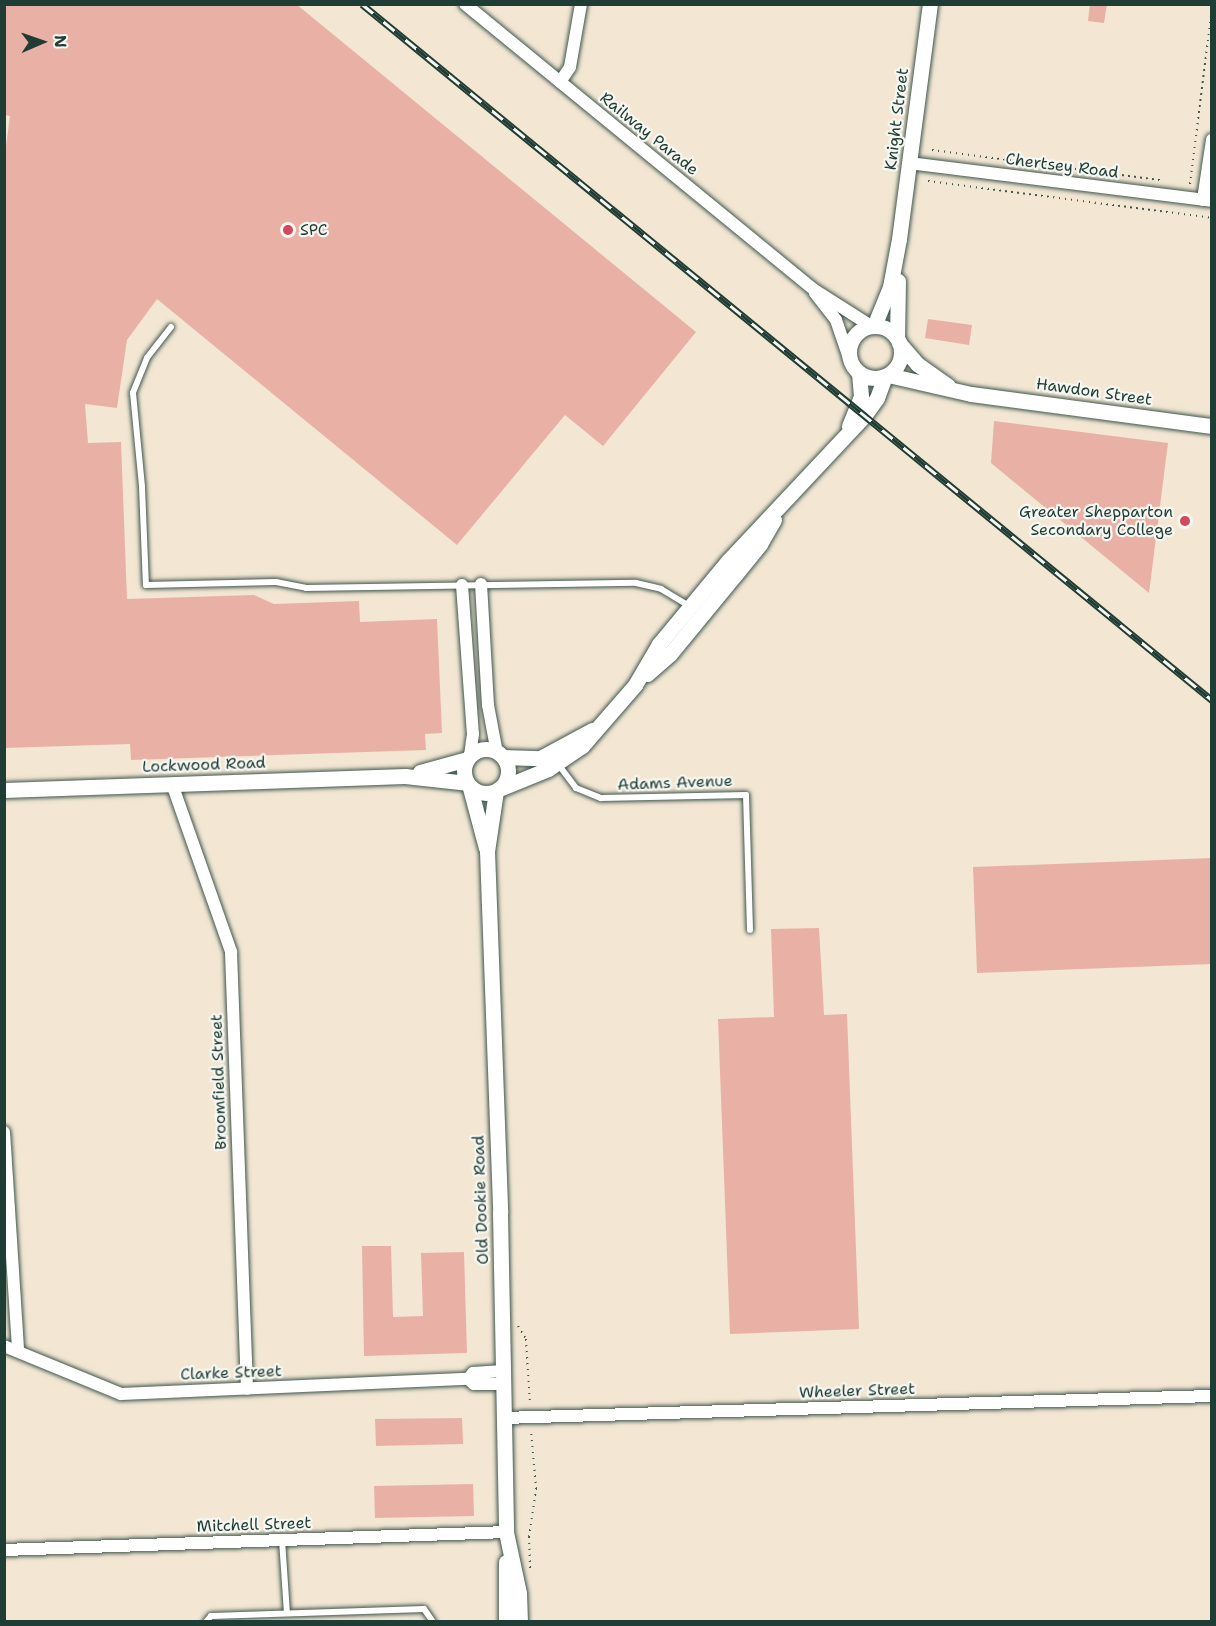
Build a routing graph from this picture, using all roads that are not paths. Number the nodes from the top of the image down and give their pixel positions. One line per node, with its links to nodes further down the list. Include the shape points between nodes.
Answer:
1 (465, 4): 4 (street, Railway Parade)
2 (581, 4): 4 (street, via 570,67)
3 (930, 4): 6 (street, Knight Street)
4 (560, 82): 9 (street, Railway Parade)
5 (1212, 140): 7 (street, via 1205,186)
6 (909, 163): 7 (street, Chertsey Road); 8 (street, Knight Street)
7 (1207, 201)
8 (899, 239): 10 (street, Knight Street, via 890,287); 12 (street, Knight Street)
9 (813, 289): 10 (street, Railway Parade); 13 (street, Railway Parade, via 836,320)
10 (872, 326): 12 (street, via 887,329); 13 (street, via 852,339)
11 (171, 327): 21 (lane, via 147,357 133,393 146,585)
12 (898, 341): 14 (street, via 900,357); 15 (street, Hawdon Street, via 933,377)
13 (854, 367): 14 (street, via 872,378); 17 (street, via 861,396)
14 (887, 376): 15 (street, Hawdon Street); 17 (street, via 878,398)
15 (971, 394): 16 (street, Hawdon Street)
16 (1212, 426)
17 (839, 441): 18 (street)
18 (780, 509): 19 (street); 20 (street, via 760,544)
19 (728, 561): 20 (street); 23 (street)
20 (735, 575): 23 (street)
21 (462, 585): 22 (lane); 26 (street, via 473,737)
22 (481, 585): 23 (lane, via 636,583 661,589); 25 (street, via 488,705)
23 (695, 611): 24 (street, via 670,654 635,685)
24 (600, 725): 25 (street, via 540,758); 27 (street, via 582,746)
25 (500, 755): 26 (street, via 483,749); 32 (street, via 507,778)
26 (468, 758): 28 (street, Lockwood Road); 30 (street, via 464,774)
27 (558, 763): 32 (street); 34 (lane, Adams Avenue, via 576,788 601,798 746,795)
28 (405, 776): 29 (street, Lockwood Road); 30 (street, Lockwood Road)
29 (172, 784): 31 (street, Lockwood Road); 39 (street, Broomfield Street, via 231,952)
30 (469, 785): 32 (street, via 485,794); 33 (street, Old Dookie Road)
31 (4, 790)
32 (497, 790): 33 (street, Old Dookie Road)
33 (487, 851): 38 (street, Old Dookie Road)
34 (750, 930)
35 (5, 1135): 37 (street)
36 (4, 1346): 37 (street, Clarke Street)
37 (18, 1351): 39 (street, Clarke Street, via 121,1394)
38 (503, 1378): 39 (street, Clarke Street, via 473,1373 468,1379); 41 (street, Old Dookie Road)
39 (247, 1389)
40 (1212, 1396): 41 (street, Wheeler Street)
41 (503, 1418): 42 (street, Old Dookie Road)
42 (506, 1532): 43 (street, Mitchell Street); 44 (street, Old Dookie Road)
43 (282, 1540): 45 (street, Mitchell Street); 46 (lane)
44 (507, 1548): 52 (street, Old Dookie Road); 53 (street, Old Dookie Road, via 519,1593)
45 (4, 1550)
46 (287, 1613): 47 (lane); 48 (lane)
47 (297, 1613): 50 (lane); 51 (lane, via 424,1609)
48 (244, 1618): 49 (lane, via 211,1616)
49 (206, 1622)
50 (299, 1622)
51 (433, 1622)
52 (506, 1622)
53 (520, 1622)

